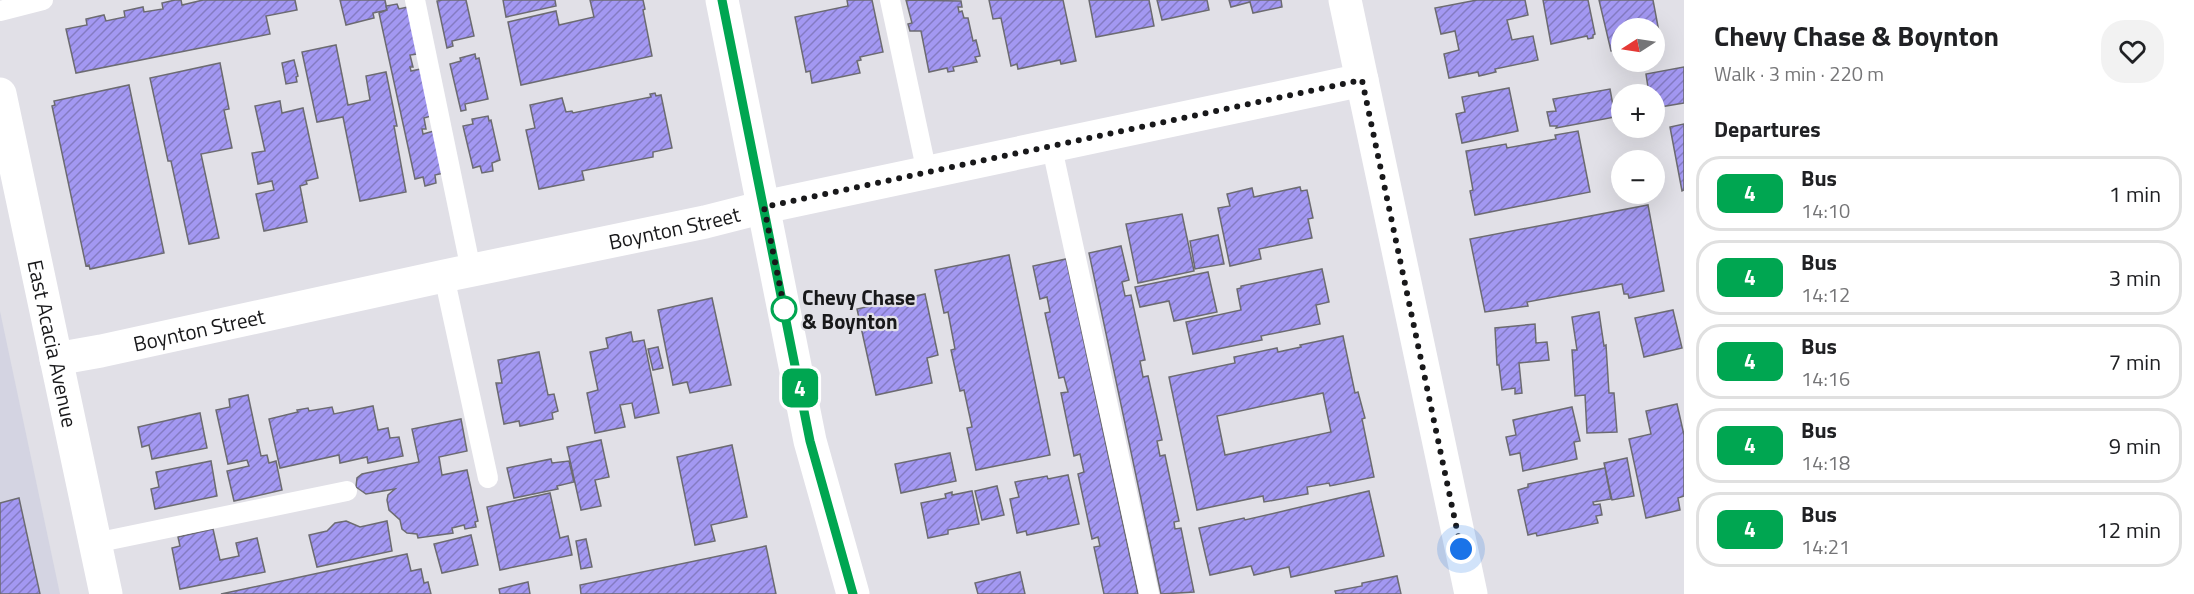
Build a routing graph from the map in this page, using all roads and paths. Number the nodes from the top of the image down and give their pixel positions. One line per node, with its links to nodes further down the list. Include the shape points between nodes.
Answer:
1 (43, 0): 6 (lane)
2 (415, 0): 12 (lane)
3 (722, 0): 11 (street)
4 (890, 0): 10 (lane)
5 (1345, 0): 7 (street)
6 (0, 11)
7 (1362, 80): 9 (street, Boynton Street); 20 (street)
8 (0, 94): 13 (street, East Acacia Avenue)
9 (1052, 148): 10 (street, Boynton Street); 19 (lane)
10 (927, 173): 11 (street, Boynton Street)
11 (764, 207): 12 (street, Boynton Street); 18 (street, via 810,441)
12 (457, 273): 13 (street, Boynton Street); 14 (lane)
13 (56, 359): 16 (street, East Acacia Avenue)
14 (488, 478)
15 (347, 491): 16 (lane)
16 (95, 543): 17 (street, East Acacia Avenue)
17 (106, 594)
18 (853, 594)
19 (1149, 594)
20 (1471, 594)

